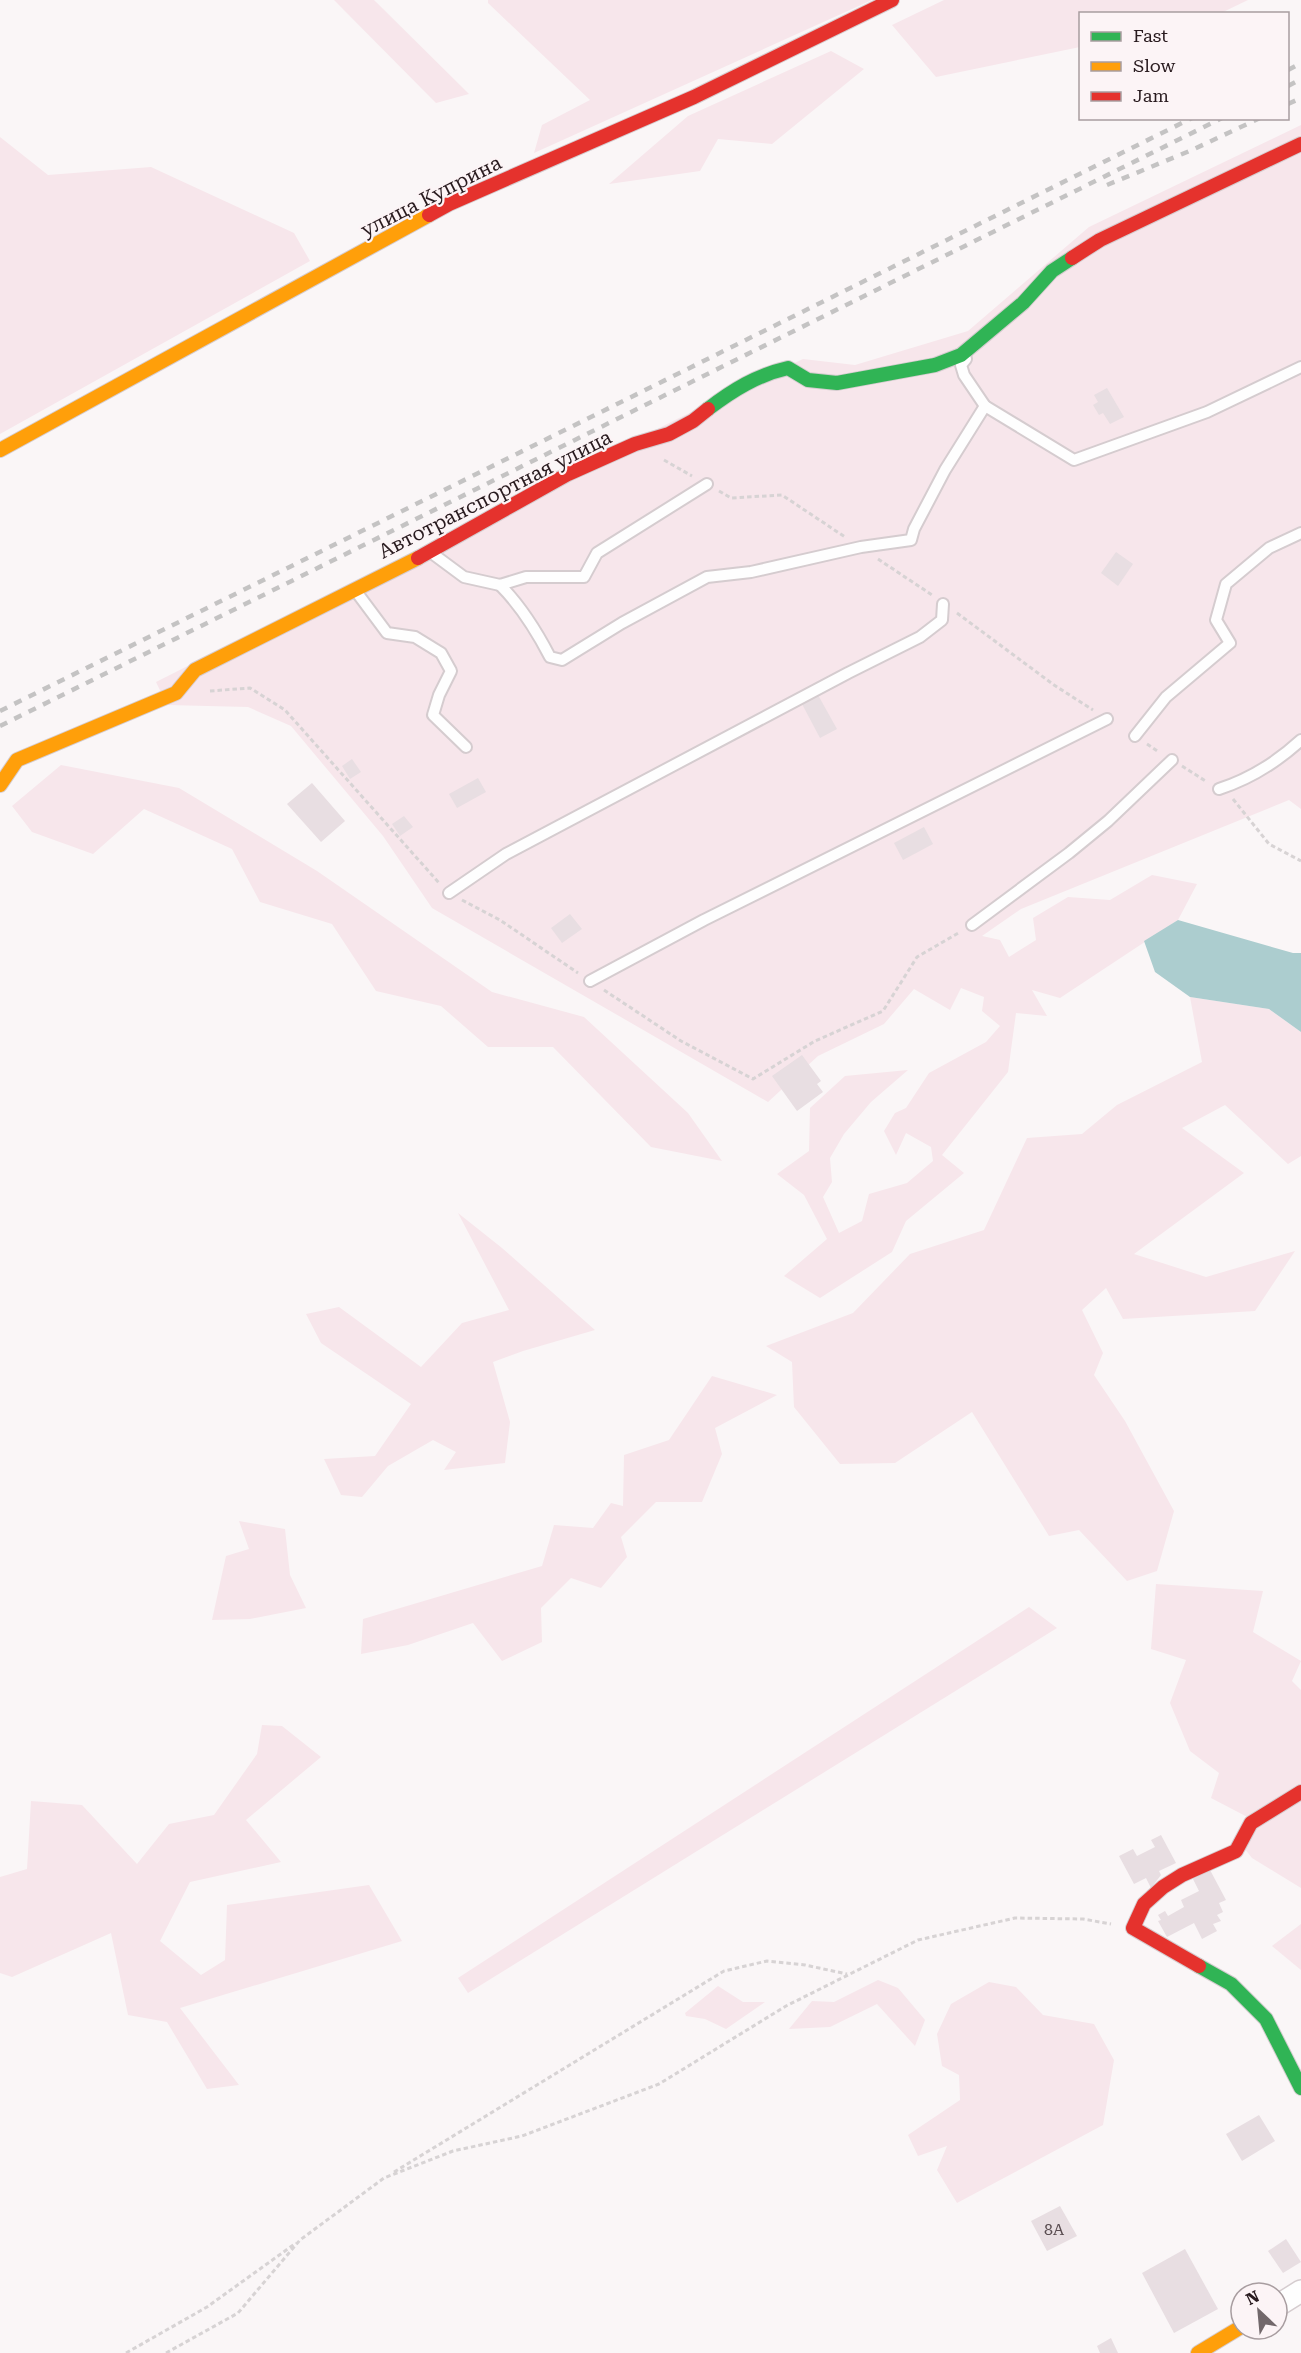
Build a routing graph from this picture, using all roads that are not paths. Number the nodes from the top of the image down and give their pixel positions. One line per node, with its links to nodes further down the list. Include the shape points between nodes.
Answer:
1 (892, 0): 6 (street, улица Куприна, via 694,97 449,204)
2 (1301, 144): 3 (street, Автотранспортная улица, via 1100,240 1052,271 1023,303)
3 (978, 341): 5 (lane, via 962,365 964,375); 9 (street, Автотранспортная улица, via 961,355 935,365 870,379 837,383 808,380 788,368 766,373 669,434 635,444 568,474)
4 (1301, 367): 5 (lane, via 1206,412 1074,460)
5 (985, 406): 10 (lane, via 945,470 911,540 707,578 562,660 550,657 516,601)
6 (0, 450)
7 (707, 484): 10 (lane, via 597,553 584,577 526,577)
8 (1301, 533): 14 (lane, via 1269,548 1226,584 1216,620 1230,643 1166,697)
9 (430, 552): 10 (lane, via 464,578); 11 (street, Автотранспортная улица)
10 (500, 585)
11 (354, 588): 16 (lane, via 387,633 415,637 441,653 451,671 433,715); 18 (street, Автотранспортная улица, via 195,670 176,693 17,760)
12 (944, 604): 20 (lane, via 942,620 920,637 506,854)
13 (1107, 719): 22 (lane)
14 (1135, 736)
15 (1301, 740): 19 (lane, via 1255,774)
16 (466, 747)
17 (1172, 760): 21 (lane, via 1069,854)
18 (0, 785)
19 (1219, 789)
20 (448, 893)
21 (972, 925)
22 (590, 981)
23 (1301, 1792): 24 (street, via 1251,1823 1236,1851 1163,1887 1144,1904 1133,1929 1231,1984 1266,2019)
24 (1301, 2088)
25 (1229, 2334): 26 (street)
26 (1198, 2353)

